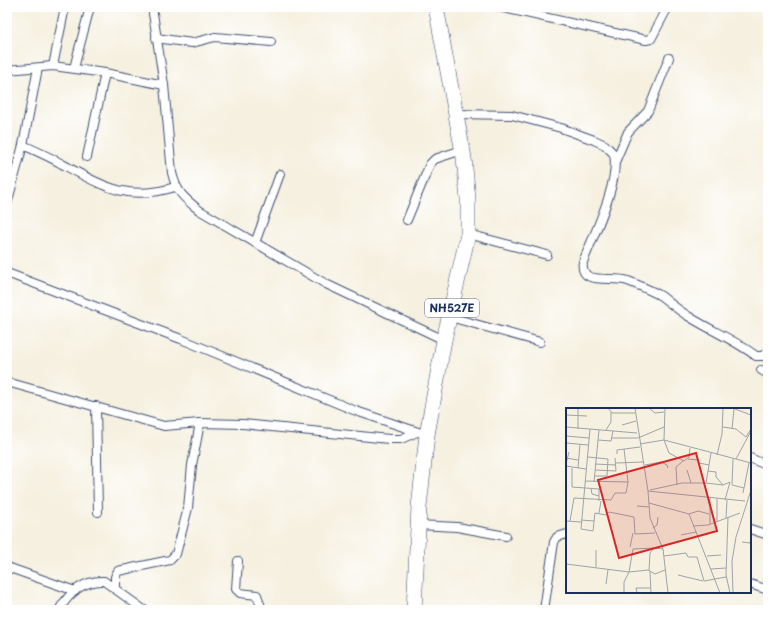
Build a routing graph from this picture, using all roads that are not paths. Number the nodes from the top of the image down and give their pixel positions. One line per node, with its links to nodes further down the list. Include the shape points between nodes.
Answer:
1 (65, 7): 10 (street)
2 (90, 7): 12 (street)
3 (152, 7): 7 (street)
4 (436, 7): 16 (highway, NH527E)
5 (499, 7): 6 (street, via 646,40 651,39)
6 (668, 7)
7 (156, 38): 8 (street, via 192,43 215,37); 15 (street)
8 (271, 42)
9 (669, 58): 20 (street, via 648,111 628,132)
10 (53, 66): 11 (street); 12 (street)
11 (38, 68): 13 (street); 17 (street)
12 (74, 68): 14 (street)
13 (7, 70)
14 (105, 73): 15 (street); 19 (street)
15 (164, 85): 22 (street)
16 (456, 114): 18 (highway, NH527E); 20 (street, via 506,114 561,128 605,145 614,154)
17 (24, 145): 22 (street, via 105,187 137,193 157,192); 23 (street)
18 (462, 150): 24 (street, via 435,159 430,164); 25 (highway, NH527E, via 468,199)
19 (87, 157)
20 (615, 162): 32 (street, via 615,172 603,213 583,262 584,274 589,277 621,278 659,295 687,315 756,356)
21 (280, 174): 26 (street)
22 (175, 186): 26 (street, via 182,196 199,210)
23 (7, 204)
24 (407, 220)
25 (468, 234): 27 (street); 29 (highway, NH527E)
26 (256, 243): 30 (street, via 326,284)
27 (547, 255)
28 (7, 273): 36 (street, via 181,339 356,410)
29 (450, 317): 30 (highway, NH527E); 31 (street)
30 (444, 340): 36 (highway, NH527E)
31 (540, 342)
32 (768, 352)
33 (7, 382): 34 (street)
34 (96, 406): 35 (street, via 164,426); 39 (street)
35 (200, 423): 36 (street, via 243,424 389,439 401,439); 50 (street, via 192,465 188,508 176,554 170,560 118,571)
36 (422, 433): 40 (highway, NH527E)
37 (751, 458): 38 (street)
38 (768, 466)
39 (98, 512)
40 (418, 525): 45 (street, via 457,527); 56 (highway, NH527E)
41 (751, 529): 44 (street)
42 (566, 531): 46 (street)
43 (566, 534): 46 (street)
44 (768, 535)
45 (506, 536)
46 (558, 537): 57 (street, via 554,542)
47 (238, 561): 55 (street, via 236,589 240,593 257,595)
48 (7, 567): 51 (street)
49 (751, 584): 52 (street)
50 (115, 588): 51 (street, via 104,581 97,581 84,584); 54 (street)
51 (75, 590): 53 (street)
52 (768, 590)
53 (59, 610)
54 (144, 610)
55 (262, 610)
56 (414, 610)
57 (544, 610)

